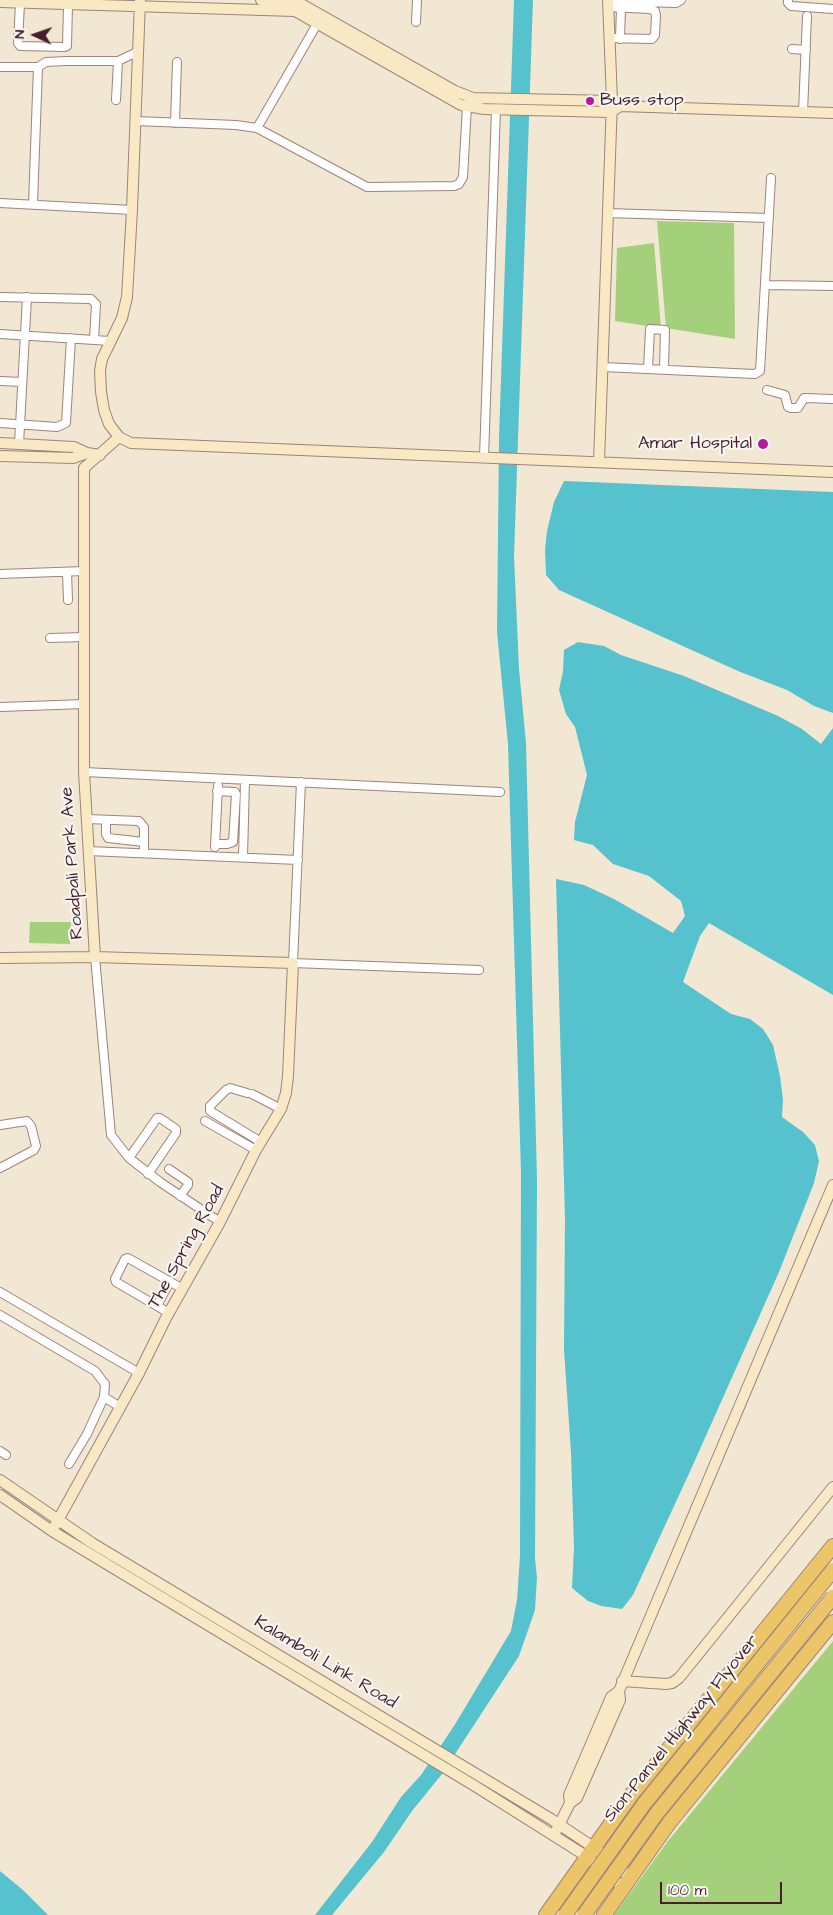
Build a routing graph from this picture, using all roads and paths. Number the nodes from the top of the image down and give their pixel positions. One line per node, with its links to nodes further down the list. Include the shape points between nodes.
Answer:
1 (261, 0): 9 (street)
2 (417, 0): 14 (street)
3 (681, 0): 8 (street, via 676,3)
4 (788, 0): 10 (street, via 790,6)
5 (0, 2): 6 (street)
6 (20, 3): 11 (street); 11 (street, via 20,46 65,47)
7 (140, 3): 9 (street); 11 (street); 19 (street)
8 (614, 3): 16 (street); 16 (street, via 650,9 656,15 652,39)
9 (295, 4): 15 (street); 25 (street)
10 (818, 4): 12 (street)
11 (68, 5)
12 (833, 9)
13 (807, 16): 18 (street)
14 (416, 22)
15 (317, 24): 26 (street, via 450,100); 33 (street)
16 (615, 38): 28 (street)
17 (792, 49): 18 (street)
18 (806, 50): 29 (street)
19 (137, 52): 20 (street); 31 (street)
20 (118, 61): 23 (street, via 46,62); 24 (street)
21 (177, 62): 32 (street)
22 (0, 67): 23 (street)
23 (38, 67): 36 (street)
24 (116, 100)
25 (480, 104): 26 (street); 27 (street)
26 (467, 106): 33 (street, via 463,177 454,186 367,187)
27 (500, 106): 28 (street); 66 (street)
28 (614, 106): 29 (street); 38 (street)
29 (803, 112): 30 (street)
30 (833, 113)
31 (135, 121): 32 (street); 37 (street)
32 (175, 123): 33 (street)
33 (257, 128)
34 (771, 178): 39 (street)
35 (0, 203): 36 (street)
36 (34, 204): 37 (street)
37 (132, 210): 48 (street, via 127,297 122,318)
38 (607, 213): 39 (street); 51 (street)
39 (769, 218): 40 (street)
40 (766, 285): 41 (street); 53 (street, via 760,371 755,374)
41 (833, 286)
42 (0, 297): 43 (street)
43 (27, 297): 45 (street); 47 (street, via 91,299 96,304)
44 (0, 334): 45 (street)
45 (25, 336): 46 (street); 55 (street)
46 (70, 338): 47 (street); 59 (street, via 66,424 57,427)
47 (94, 340): 48 (street)
48 (110, 341): 60 (street, via 102,359 101,392 109,424)
49 (649, 357): 50 (street); 50 (street, via 650,329 665,330); 52 (street)
50 (664, 358): 53 (street)
51 (603, 367): 52 (street); 67 (street)
52 (648, 369): 53 (street)
53 (664, 370)
54 (0, 381): 55 (street)
55 (22, 382): 59 (street)
56 (767, 390): 57 (street, via 785,394 791,408 798,408 804,398)
57 (833, 399)
58 (0, 423): 59 (street)
59 (20, 424): 62 (street)
60 (119, 437): 64 (street); 66 (street, via 131,443)
61 (0, 443): 62 (street)
62 (19, 444): 63 (street, via 74,447)
63 (87, 453): 64 (street); 65 (street, via 73,458)
64 (100, 455): 69 (street, Roadpali Park Ave, via 84,468)
65 (0, 456)
66 (486, 458): 67 (street)
67 (599, 462): 68 (street)
68 (833, 472)
69 (84, 571): 70 (street); 73 (street, Roadpali Park Ave)
70 (67, 572): 71 (street); 72 (street)
71 (0, 574)
72 (68, 600)
73 (84, 636): 74 (street); 75 (street, Roadpali Park Ave)
74 (50, 638)
75 (85, 704): 76 (street); 77 (street, Roadpali Park Ave)
76 (0, 707)
77 (84, 772): 78 (street); 83 (street, Roadpali Park Ave)
78 (218, 779): 79 (street); 81 (street)
79 (245, 780): 80 (street); 90 (street)
80 (301, 782): 82 (street); 91 (street)
81 (217, 791): 86 (street); 86 (street, via 236,794 233,842)
82 (500, 792)
83 (87, 819): 84 (street); 87 (street, Roadpali Park Ave)
84 (106, 820): 85 (street, via 108,838); 85 (street, via 139,821 144,827)
85 (144, 842): 88 (street)
86 (216, 844): 89 (street)
87 (88, 851): 88 (street); 92 (street, Roadpali Park Ave)
88 (144, 853): 89 (street)
89 (215, 855): 90 (street)
90 (243, 857): 91 (street)
91 (298, 860): 94 (street)
92 (96, 957): 93 (street); 94 (street); 100 (street, Roadpali Park Ave, via 111,1136)
93 (0, 958)
94 (293, 963): 95 (street); 96 (street, The Spring Road, via 288,1076)
95 (479, 970)
96 (281, 1109): 99 (street, The Spring Road); 99 (street, via 230,1088 210,1106 210,1111)
97 (205, 1120): 99 (street)
98 (0, 1125): 101 (street, via 28,1121 36,1146)
99 (259, 1146): 106 (street, The Spring Road)
100 (128, 1158): 102 (street, Roadpali Park Ave); 102 (street, via 157,1118 176,1129)
101 (0, 1168)
102 (148, 1174): 103 (street, Roadpali Park Ave)
103 (160, 1182): 105 (street, Roadpali Park Ave); 105 (street, via 170,1167 188,1182)
104 (833, 1185): 128 (street)
105 (180, 1196): 106 (street, Roadpali Park Ave)
106 (220, 1222): 108 (street, The Spring Road)
107 (170, 1281): 108 (street); 110 (street); 110 (street, via 125,1259 116,1282)
108 (182, 1289): 111 (street, The Spring Road)
109 (0, 1292): 113 (street)
110 (157, 1306): 111 (street)
111 (169, 1313): 113 (street, The Spring Road)
112 (0, 1315): 114 (street, via 95,1371 105,1384)
113 (139, 1373): 115 (street, The Spring Road)
114 (104, 1396): 115 (street); 116 (street)
115 (120, 1407): 117 (street, The Spring Road)
116 (86, 1434): 117 (street); 118 (street)
117 (101, 1442): 122 (street, The Spring Road)
118 (69, 1464)
119 (0, 1480): 122 (street, Kalamboli Link Road)
120 (833, 1487): 128 (street, via 679,1678 666,1684)
121 (0, 1495): 123 (street, Kalamboli Link Road)
122 (58, 1520): 123 (street, The Spring Road); 129 (street, Kalamboli Link Road)
123 (52, 1531): 130 (street, Kalamboli Link Road)
124 (833, 1546): 133 (highway, via 632,1794)
125 (833, 1570): 136 (highway, Sion-Panvel Highway Flyover, bridge, via 644,1804)
126 (833, 1597): 137 (highway, Sion-Panvel Highway Flyover, bridge, via 657,1813)
127 (833, 1622): 134 (highway, via 669,1823)
128 (620, 1686): 131 (street, via 611,1697)
129 (521, 1801): 130 (street); 131 (street, Kalamboli Link Road)
130 (515, 1811): 132 (street, Kalamboli Link Road)
131 (559, 1825): 132 (street); 133 (street, Kalamboli Link Road)
132 (554, 1836): 133 (street, Kalamboli Link Road)
133 (589, 1852): 134 (street, Kalamboli Link Road); 135 (highway)
134 (626, 1882): 138 (highway)
135 (546, 1915)
136 (565, 1915)
137 (584, 1915)
138 (604, 1915)

